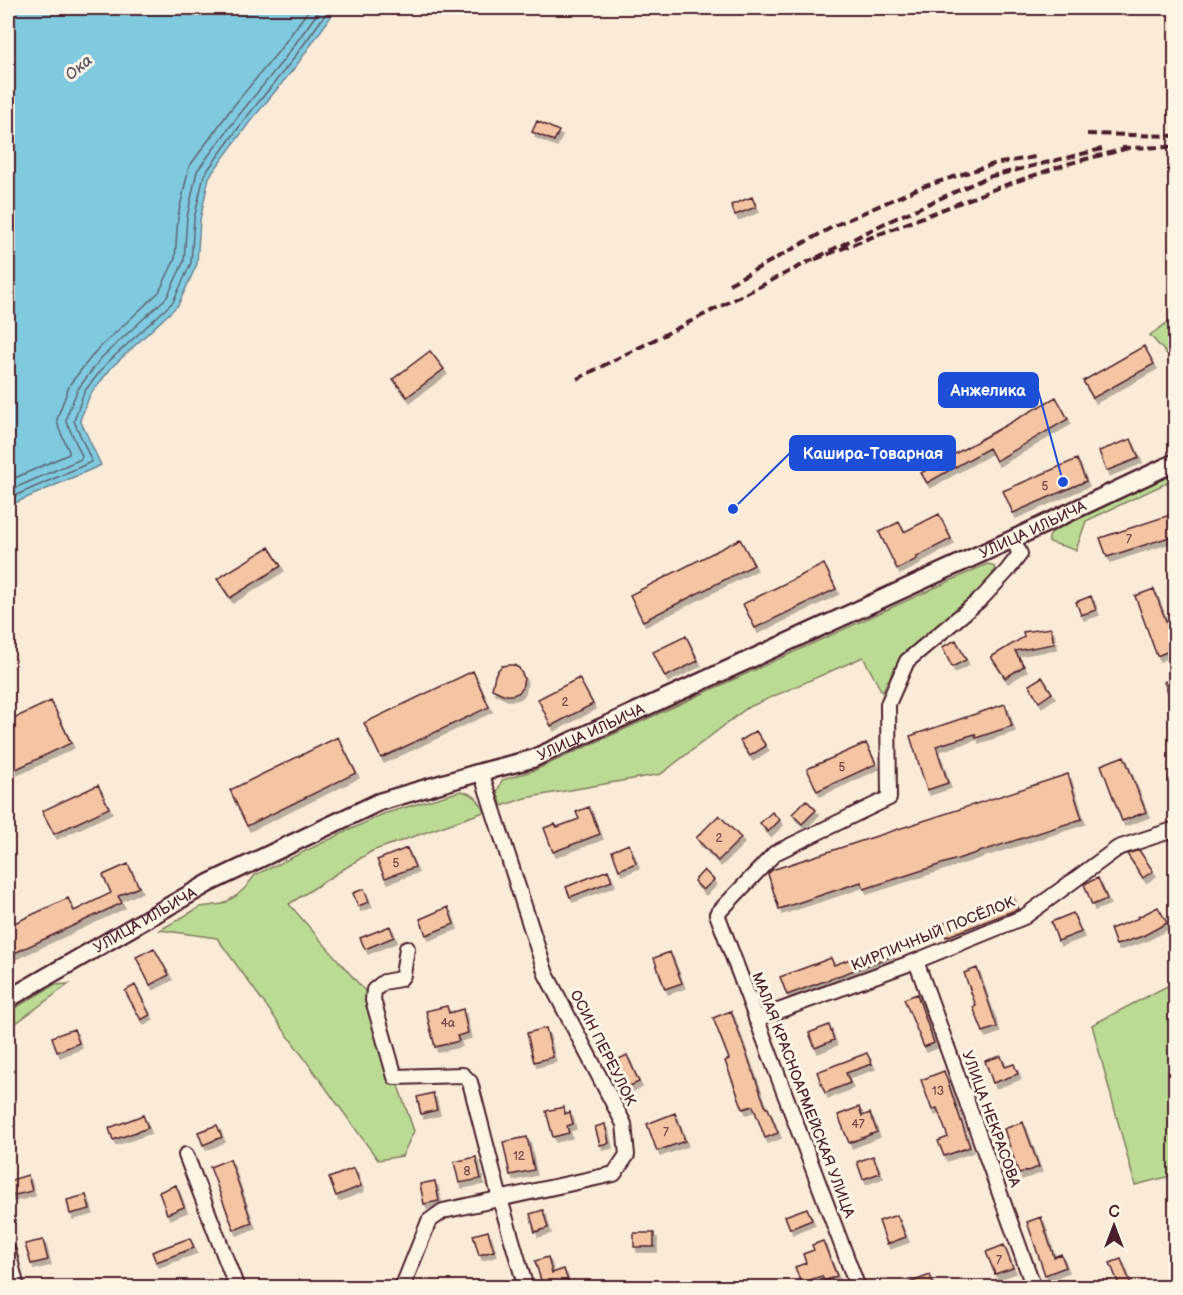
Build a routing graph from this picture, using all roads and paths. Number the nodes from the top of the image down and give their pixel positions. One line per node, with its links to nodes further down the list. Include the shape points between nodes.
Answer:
1 (1176, 462): 2 (street, УЛИЦА ИЛЬИЧА)
2 (1013, 539): 3 (street, УЛИЦА ИЛЬИЧА, via 532,759); 8 (street, МАЛАЯ КРАСНОАРМЕЙСКАЯ УЛИЦА, via 1020,554 1007,572 908,661 888,704 890,798 776,853 717,914)
3 (481, 772): 7 (street, УЛИЦА ИЛЬИЧА, via 379,802 209,883); 10 (street, ОСИН ПЕРЕУЛОК, via 546,974 624,1124 627,1155 614,1174)
4 (1176, 829): 6 (street, КИРПИЧНЫЙ ПОСЁЛОК, via 1118,848 1024,917)
5 (407, 948): 10 (street, via 400,979 384,982 374,990 395,1077 463,1075 470,1082)
6 (916, 961): 8 (street, КИРПИЧНЫЙ ПОСЁЛОК); 17 (street, УЛИЦА НЕКРАСОВА)
7 (8, 999)
8 (756, 1019): 16 (street, МАЛАЯ КРАСНОАРМЕЙСКАЯ УЛИЦА)
9 (186, 1155): 13 (street)
10 (500, 1199): 14 (street, ОСИН ПЕРЕУЛОК, via 443,1211 429,1221); 15 (street)
11 (8, 1251): 12 (street)
12 (17, 1287)
13 (237, 1287)
14 (402, 1287)
15 (526, 1287)
16 (858, 1287)
17 (1034, 1287)

